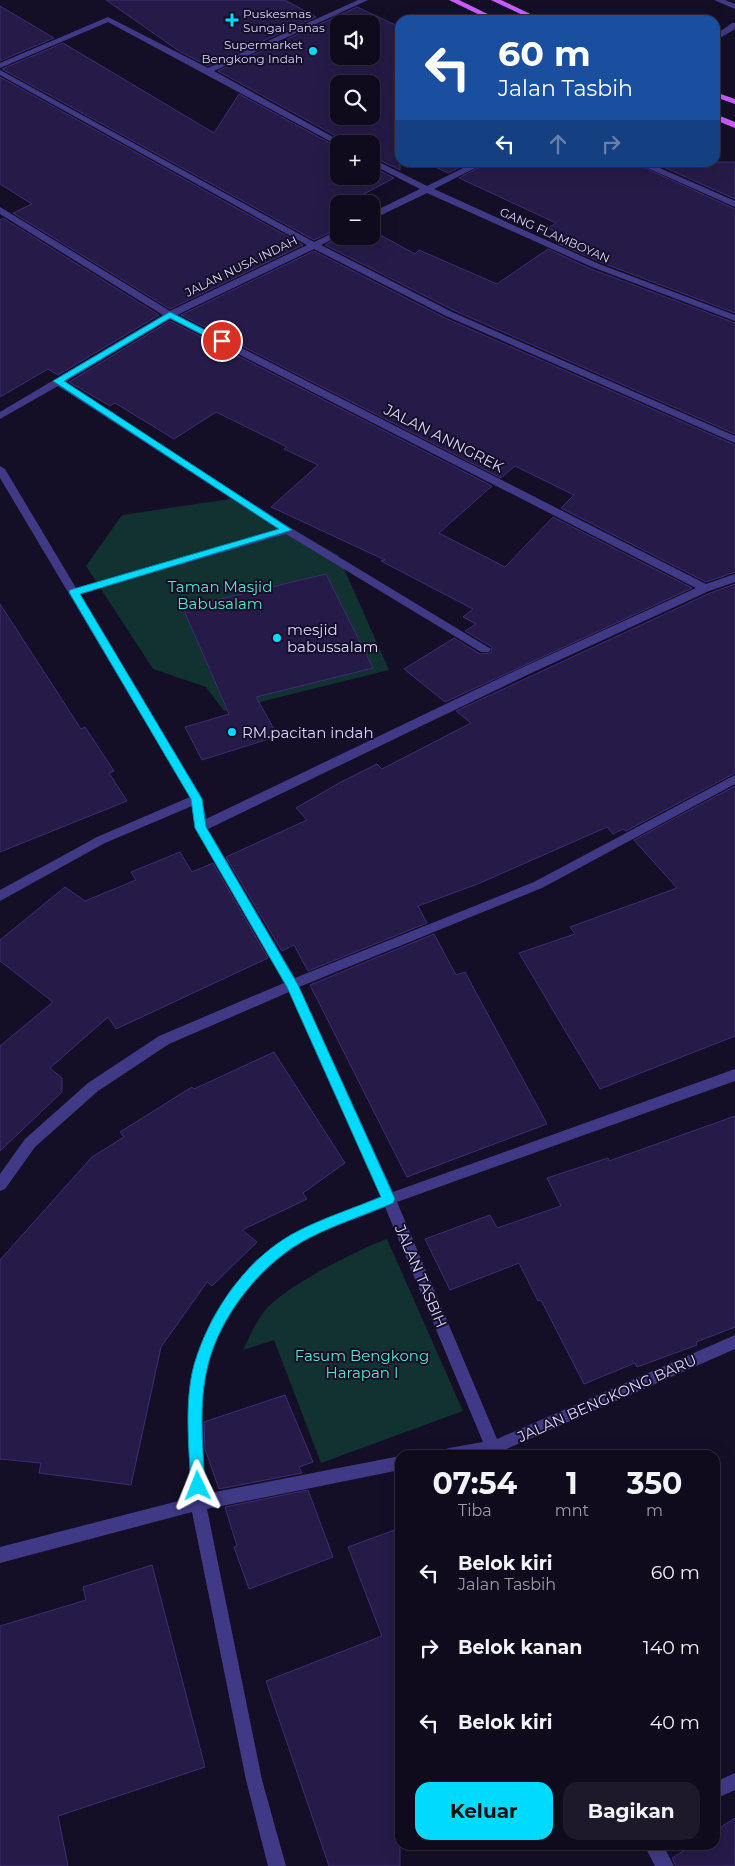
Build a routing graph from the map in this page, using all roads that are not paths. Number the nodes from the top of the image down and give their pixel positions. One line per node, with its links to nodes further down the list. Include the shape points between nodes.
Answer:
1 (364, 0): 11 (street)
2 (453, 0): 6 (main road)
3 (495, 0): 7 (main road)
4 (718, 0): 5 (street)
5 (735, 7)
6 (485, 15)
7 (528, 15)
8 (735, 25): 9 (street)
9 (720, 36)
10 (0, 66): 11 (street, via 108,20)
11 (208, 71): 17 (street)
12 (0, 72): 26 (street)
13 (720, 96): 14 (main road)
14 (735, 102)
15 (720, 119): 16 (main road)
16 (735, 125)
17 (330, 139)
18 (380, 166): 21 (street, GANG FLAMBOYAN)
19 (473, 167): 21 (street)
20 (650, 167): 22 (street)
21 (428, 190): 24 (street); 28 (street, GANG FLAMBOYAN, via 597,267)
22 (735, 204)
23 (0, 210): 27 (street, JALAN ANNGREK)
24 (380, 213)
25 (330, 237): 26 (street, JALAN NUSA INDAH)
26 (313, 245): 27 (street, JALAN NUSA INDAH); 31 (street, via 449,314)
27 (170, 315): 29 (street, JALAN NUSA INDAH); 35 (street, JALAN ANNGREK)
28 (735, 318)
29 (57, 381): 30 (street, JALAN NUSA INDAH); 33 (street)
30 (3, 411)
31 (735, 440)
32 (0, 469): 36 (street, JALAN TASBIH)
33 (287, 530): 36 (street); 37 (street)
34 (735, 578): 35 (street)
35 (705, 588): 40 (street)
36 (74, 592): 39 (street, JALAN TASBIH)
37 (485, 649)
38 (735, 779): 42 (street, via 538,885)
39 (197, 799): 40 (street, JALAN TASBIH); 41 (street, via 101,840)
40 (201, 828): 42 (street, JALAN TASBIH)
41 (0, 896)
42 (292, 985): 44 (street, via 164,1040 93,1086 30,1144); 45 (street, JALAN TASBIH)
43 (735, 1075): 45 (street)
44 (0, 1185)
45 (389, 1199): 47 (street, JALAN TASBIH); 50 (street, via 303,1234 261,1264 236,1294 218,1324 201,1365 195,1417)
46 (735, 1342): 48 (street, JALAN BENGKONG BARU)
47 (493, 1450)
48 (498, 1450)
49 (395, 1464): 50 (street)
50 (198, 1504): 51 (street); 55 (street, via 254,1780)
51 (0, 1554)
52 (735, 1781): 53 (street)
53 (720, 1788)
54 (657, 1850): 56 (street)
55 (277, 1866)
56 (665, 1866)

